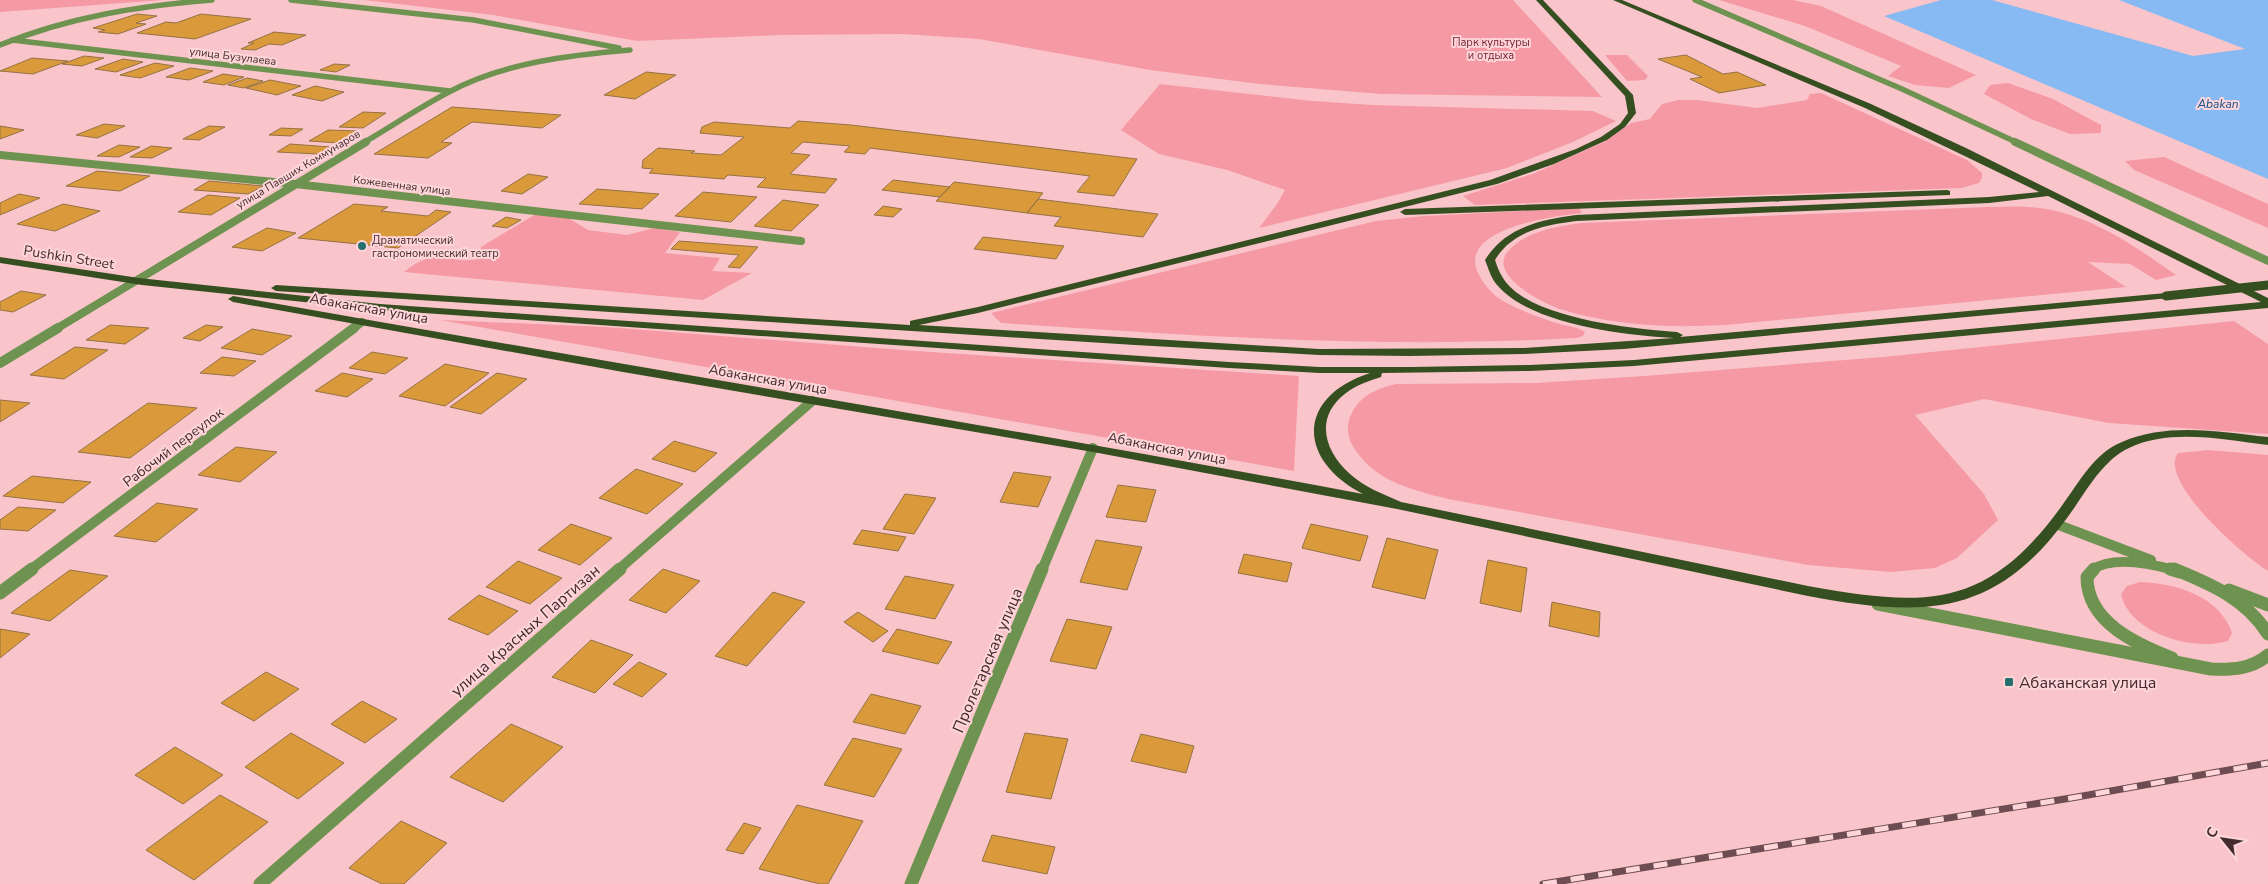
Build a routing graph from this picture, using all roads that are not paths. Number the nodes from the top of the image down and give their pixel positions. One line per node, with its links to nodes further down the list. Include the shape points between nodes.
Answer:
1 (212, 0): 6 (street, via 140,6 72,19)
2 (292, 0): 8 (street, улица Павших Коммунаров, via 474,20 630,50 574,55 507,69)
3 (1539, 0): 12 (main road, via 1628,95 1633,108 1628,120 1607,136 1528,171)
4 (1616, 0): 11 (main road, via 1868,106)
5 (1695, 0): 15 (street, via 1902,89)
6 (12, 40): 7 (street); 8 (street, улица Бузулаева)
7 (0, 45)
8 (450, 91): 10 (street, улица Павших Коммунаров)
9 (0, 155): 10 (street, Кожевенная улица)
10 (295, 184): 13 (street, Кожевенная улица); 16 (street, улица Павших Коммунаров)
11 (2050, 193): 12 (main road, via 1966,192 1424,211); 18 (main road); 21 (main road, via 1989,200 1576,218 1518,233 1499,246 1490,260 1491,268 1503,285 1524,301 1555,315 1646,333)
12 (1350, 219): 20 (main road)
13 (800, 241)
14 (0, 260): 16 (main road, Pushkin Street)
15 (2268, 261)
16 (134, 281): 19 (main road, Абаканская улица); 20 (main road); 22 (street, улица Павших Коммунаров); 23 (main road, via 380,307 1133,360 1320,370)
17 (2268, 285): 21 (main road, bridge)
18 (2268, 303): 23 (main road, via 2200,312 1634,363)
19 (362, 322): 24 (main road, Абаканская улица); 32 (street, Рабочий переулок)
20 (899, 326): 21 (main road, via 1328,352 1524,351)
21 (1747, 336)
22 (0, 363)
23 (1412, 370): 27 (main road, via 1385,373 1351,383 1328,402 1319,426 1325,452 1346,478 1367,492)
24 (812, 401): 26 (main road, Абаканская улица); 39 (street, улица Красных Партизан)
25 (2268, 441): 28 (main road, via 2175,435 2124,445 2104,461)
26 (1094, 448): 27 (main road, Абаканская улица); 40 (street, Пролетарская улица)
27 (1397, 505): 31 (main road)
28 (2056, 524): 29 (street); 31 (main road, via 2025,562 2002,578 1953,598 1919,602 1879,601)
29 (2180, 572): 30 (street); 36 (street, via 2145,563 2105,564 2090,574 2086,589 2096,609 2126,635 2170,657)
30 (2199, 579): 33 (street); 34 (street, via 2244,605)
31 (1784, 585): 36 (street, via 2141,657)
32 (0, 593)
33 (2268, 605)
34 (2268, 634)
35 (2268, 655): 38 (street, via 2263,661)
36 (2207, 667): 38 (street)
37 (2268, 667): 38 (street)
38 (2240, 668)
39 (260, 884)
40 (911, 884)

